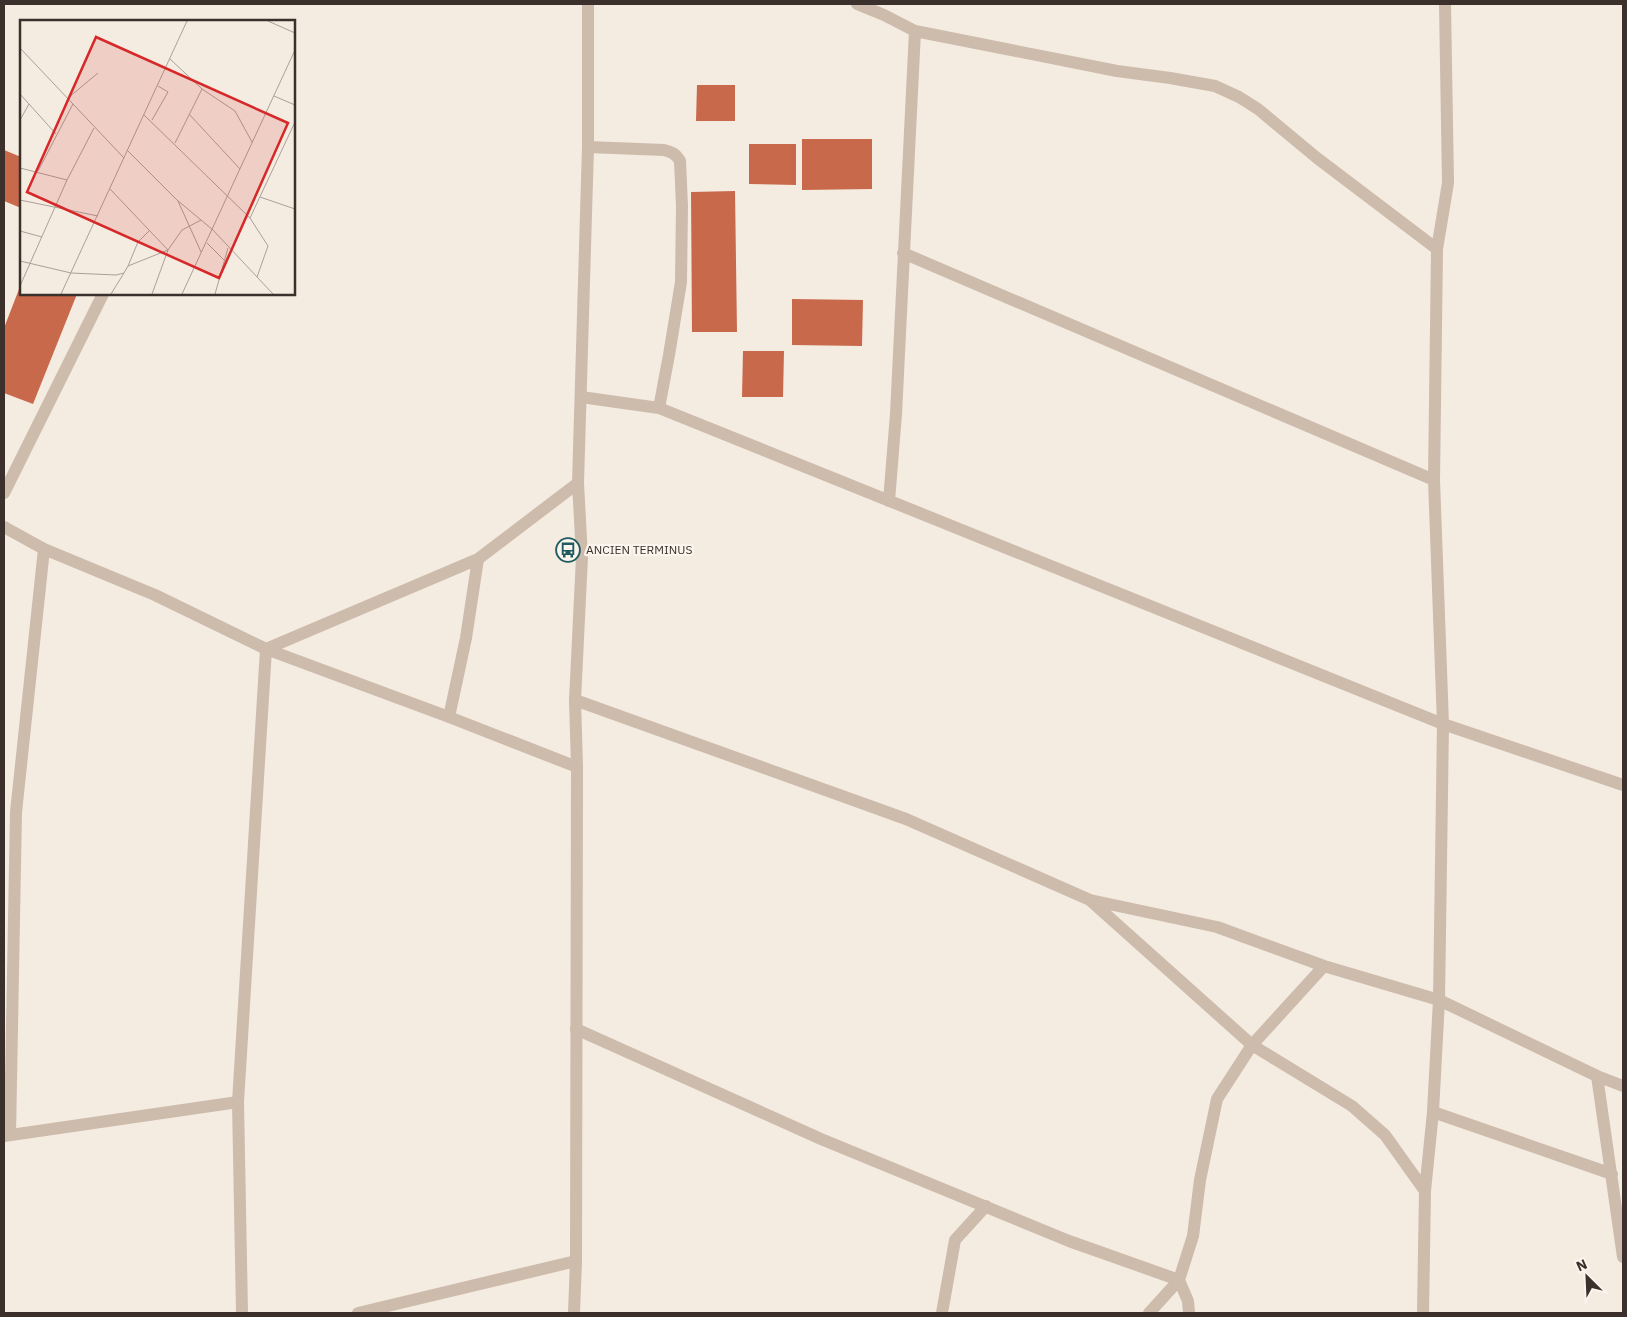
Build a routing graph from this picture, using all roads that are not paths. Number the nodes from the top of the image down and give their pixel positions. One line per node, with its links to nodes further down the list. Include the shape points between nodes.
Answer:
1 (588, 4): 5 (street)
2 (857, 4): 4 (street)
3 (1445, 4): 6 (street, via 1448,183)
4 (915, 31): 6 (street, via 1117,71 1215,86 1258,110); 7 (street)
5 (588, 147): 9 (street); 10 (street, via 672,151 680,161 680,282)
6 (1437, 249): 11 (street)
7 (903, 253): 11 (street); 14 (street)
8 (103, 295): 13 (street)
9 (580, 398): 10 (street); 12 (street)
10 (659, 408): 14 (street)
11 (1434, 480): 21 (street)
12 (578, 483): 17 (street); 19 (street, via 582,557)
13 (4, 493)
14 (889, 501): 21 (street)
15 (4, 527): 16 (street)
16 (44, 549): 18 (street, via 155,595); 25 (street)
17 (478, 558): 18 (street); 20 (street, via 466,638)
18 (266, 649): 20 (street); 33 (street)
19 (575, 700): 22 (street); 26 (street, via 906,819)
20 (449, 717): 22 (street)
21 (1443, 724): 23 (street); 28 (street)
22 (577, 767): 29 (street)
23 (1623, 785)
24 (4, 808): 25 (street)
25 (16, 812): 35 (street)
26 (1090, 900): 27 (street, via 1218,927); 30 (street)
27 (1324, 966): 28 (street); 30 (street)
28 (1439, 1000): 31 (street); 34 (street)
29 (576, 1029): 38 (street, via 822,1138); 40 (street)
30 (1252, 1045): 37 (street, via 1352,1106 1385,1135); 41 (street, via 1217,1099 1192,1236)
31 (1597, 1076): 32 (street); 36 (street)
32 (1623, 1086)
33 (238, 1102): 35 (street); 42 (street)
34 (1433, 1112): 36 (street); 37 (street)
35 (7, 1136)
36 (1612, 1174): 39 (street)
37 (1425, 1191): 48 (street)
38 (986, 1206): 41 (street); 45 (street, via 955,1240)
39 (1623, 1257)
40 (576, 1262): 43 (street); 44 (street)
41 (1178, 1280): 46 (street); 47 (street, via 1188,1301)
42 (242, 1313)
43 (358, 1313)
44 (574, 1313)
45 (942, 1313)
46 (1150, 1313)
47 (1188, 1313)
48 (1423, 1313)

